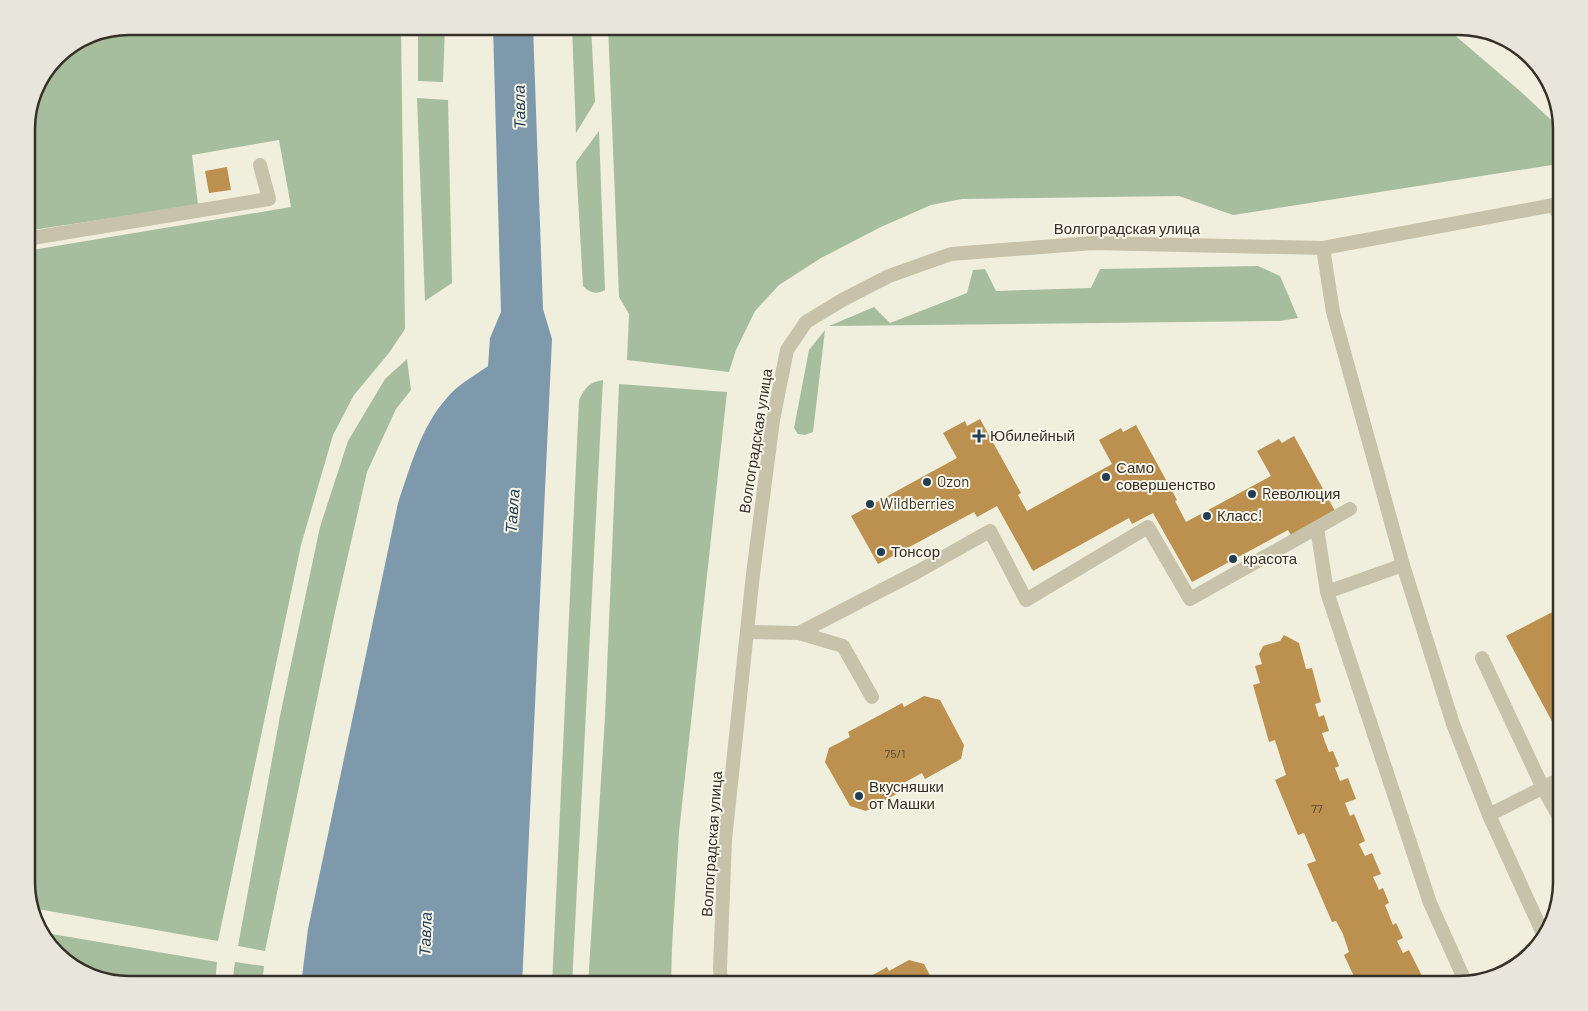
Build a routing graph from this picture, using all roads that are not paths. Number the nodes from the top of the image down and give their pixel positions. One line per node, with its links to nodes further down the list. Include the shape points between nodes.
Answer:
1 (260, 165): 3 (street, via 269,199)
2 (1553, 205): 4 (street, Волгоградская улица)
3 (35, 238)
4 (1324, 248): 7 (street, via 1333,312); 9 (street, Волгоградская улица, via 1093,243 951,254 889,276 806,322 787,350 772,420)
5 (1350, 509): 6 (street)
6 (1317, 528): 8 (street); 10 (street, via 1190,599 1148,527 1026,600 990,530)
7 (1403, 565): 8 (street); 16 (street, via 1453,724)
8 (1327, 592): 19 (street, via 1430,903)
9 (748, 632): 10 (street); 18 (street, Волгоградская улица, via 726,840)
10 (800, 633): 12 (street, via 843,646)
11 (1482, 658): 14 (street)
12 (872, 697)
13 (1553, 783): 14 (street)
14 (1543, 788): 15 (street); 16 (street)
15 (1553, 806)
16 (1489, 815): 17 (street)
17 (1541, 928)
18 (720, 976)
19 (1463, 976)

